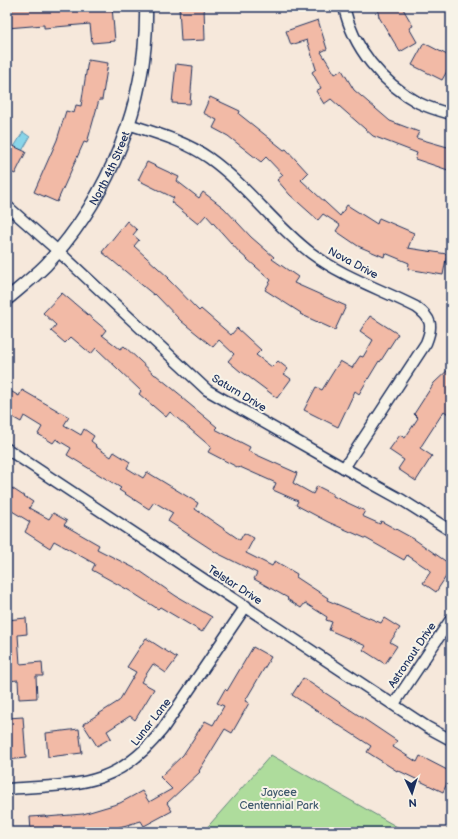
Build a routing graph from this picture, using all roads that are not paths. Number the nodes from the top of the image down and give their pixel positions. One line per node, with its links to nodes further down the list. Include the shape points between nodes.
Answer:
1 (146, 7): 4 (street, North 4th Street, via 142,68)
2 (344, 7): 3 (street, via 357,42 385,78 420,104)
3 (451, 114)
4 (128, 124): 6 (street, North 4th Street, via 104,183 82,220); 9 (street, Nova Drive, via 180,142 208,157 313,254 354,279 416,307 429,319 429,336 426,343)
5 (7, 206): 6 (street, Saturn Drive)
6 (58, 251): 7 (street, North 4th Street); 9 (street, Saturn Drive, via 208,390)
7 (7, 299)
8 (7, 449): 11 (street, Telstar Drive)
9 (344, 468): 10 (street, Saturn Drive)
10 (451, 531)
11 (246, 606): 13 (street, Telstar Drive); 15 (street, Lunar Lane, via 152,744 128,764 104,777 88,782)
12 (451, 618): 13 (street, Astronaut Drive)
13 (394, 704): 14 (street, Telstar Drive)
14 (451, 740)
15 (7, 789)

